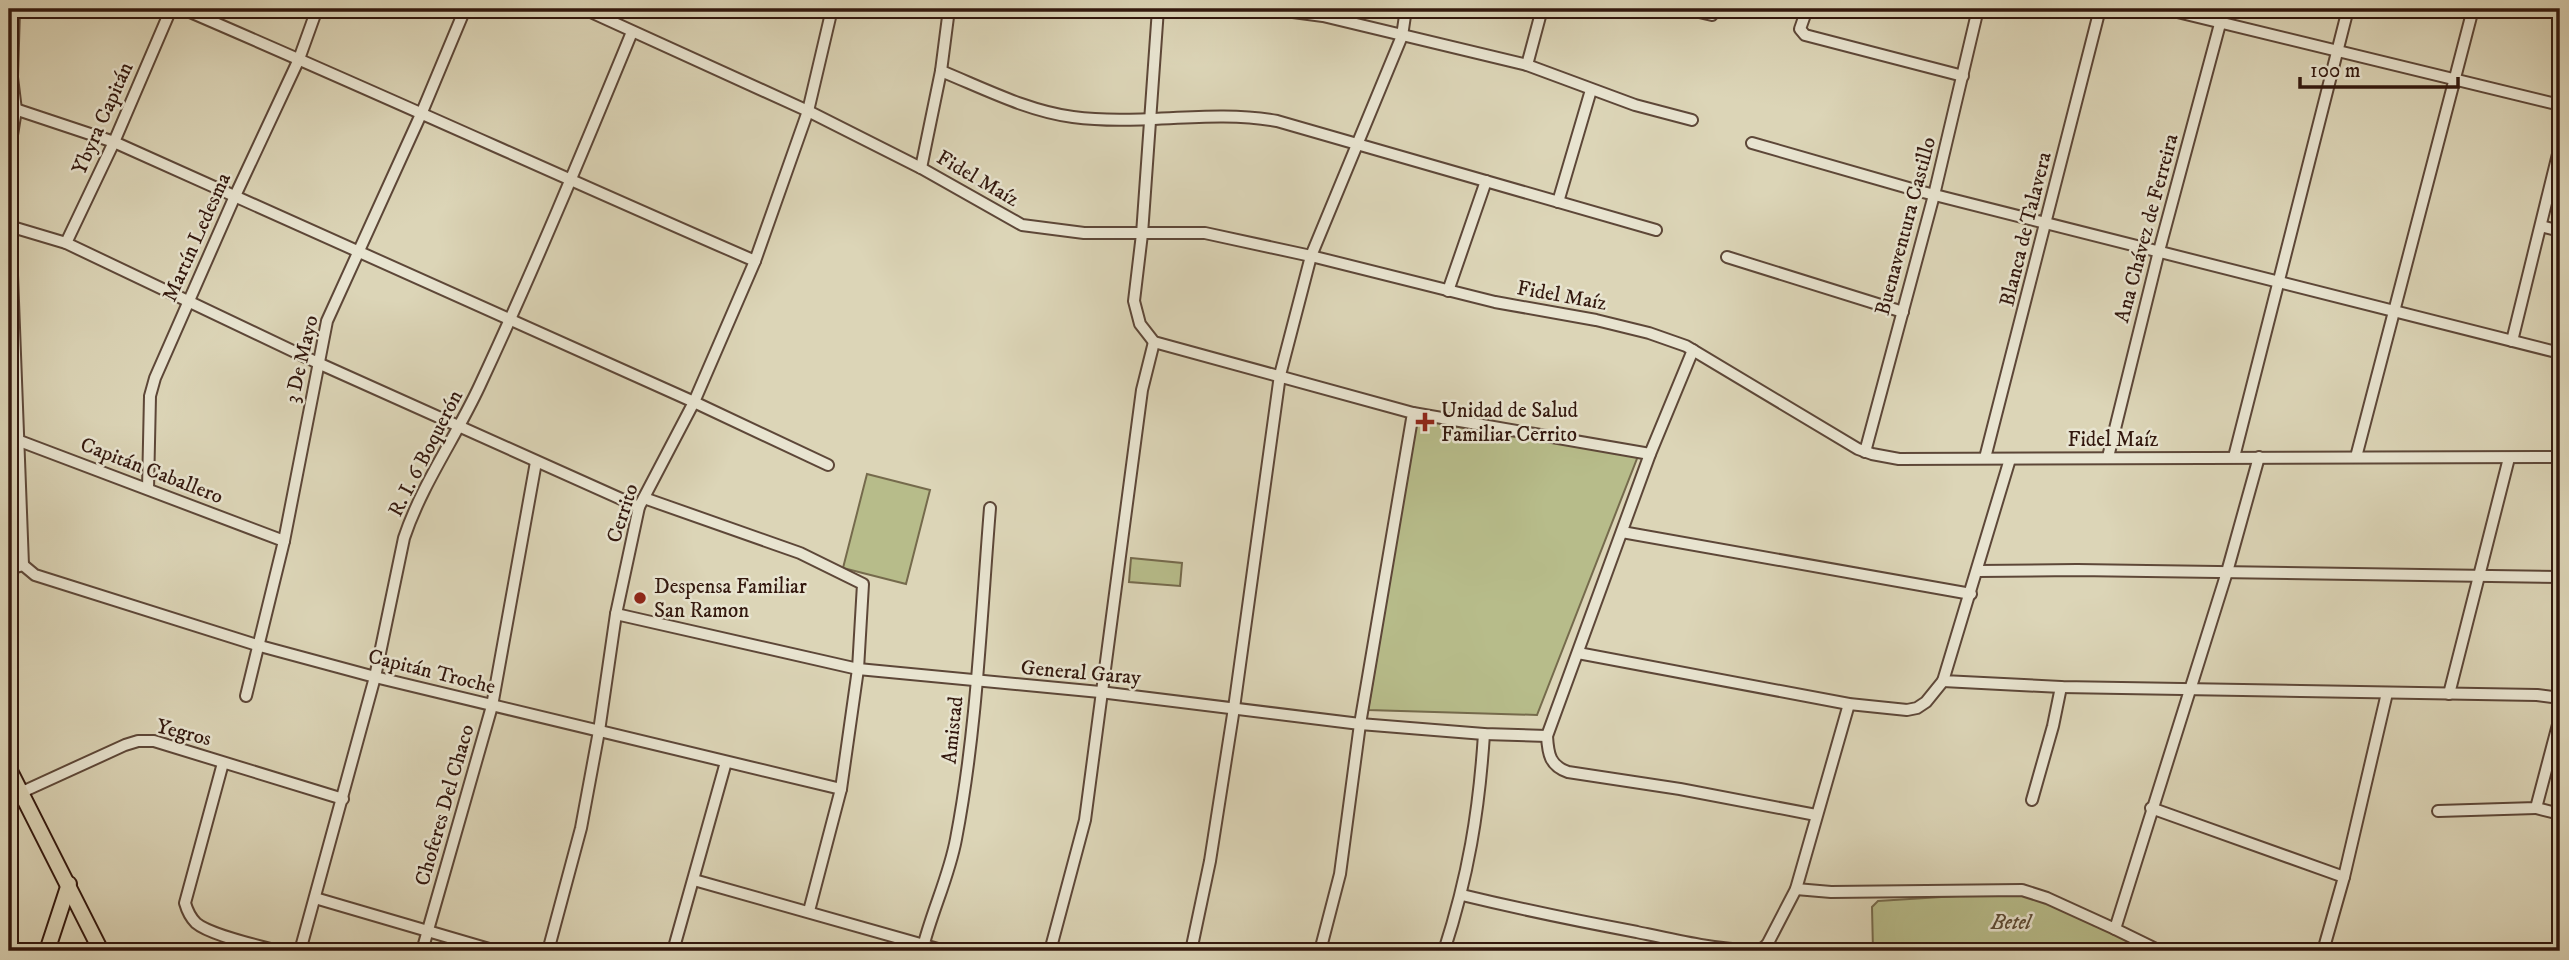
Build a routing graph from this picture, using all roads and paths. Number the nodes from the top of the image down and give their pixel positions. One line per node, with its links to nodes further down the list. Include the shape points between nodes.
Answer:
1 (14, 9): 36 (street)
2 (171, 9): 41 (street, Ybyra Capitán)
3 (183, 9): 29 (street)
4 (317, 9): 29 (street, Martín Ledesma)
5 (465, 9): 38 (street, 3 De Mayo)
6 (584, 9): 24 (street, Fidel Maíz)
7 (617, 9): 24 (street)
8 (832, 9): 37 (street, Cerrito)
9 (949, 9): 31 (street)
10 (1158, 9): 39 (street)
11 (1200, 9): 22 (street)
12 (1406, 9): 27 (street)
13 (1542, 9): 30 (street)
14 (1686, 9): 23 (street)
15 (1807, 9): 32 (street, via 1800,29 1805,35)
16 (1978, 9): 32 (street, Buenaventura Castillo)
17 (2100, 9): 53 (street, Blanca de Talavera)
18 (2165, 9): 25 (street)
19 (2224, 9): 25 (street, Ana Chávez de Ferreira)
20 (2348, 9): 28 (street)
21 (2473, 9): 33 (street)
22 (1293, 10): 27 (street)
23 (1712, 15)
24 (614, 22): 26 (street, Fidel Maíz)
25 (2220, 23): 28 (street); 61 (street, Ana Chávez de Ferreira)
26 (632, 32): 37 (street, Fidel Maíz); 47 (street, R. I. 6 Boquerón)
27 (1402, 36): 30 (street); 43 (street)
28 (2337, 51): 33 (street); 65 (street)
29 (299, 59): 38 (street); 51 (street, Martín Ledesma)
30 (1527, 65): 34 (street)
31 (941, 71): 39 (street, via 1011,100 1073,117); 46 (street)
32 (1963, 76): 49 (street, Buenaventura Castillo)
33 (2454, 79): 35 (street); 68 (street)
34 (1591, 90): 40 (street); 52 (street)
35 (2560, 105)
36 (12, 108): 41 (street); 45 (street)
37 (808, 111): 46 (street, Fidel Maíz); 64 (street, Cerrito)
38 (422, 112): 47 (street); 60 (street, 3 De Mayo)
39 (1149, 120): 43 (street, via 1258,118); 58 (street)
40 (1692, 120)
41 (114, 142): 51 (street); 59 (street, Ybyra Capitán)
42 (1752, 142): 49 (street)
43 (1356, 145): 48 (street); 62 (street)
44 (2560, 146): 55 (street)
45 (9, 154)
46 (921, 168): 58 (street, Fidel Maíz, via 1022,225)
47 (571, 181): 64 (street); 70 (street, R. I. 6 Boquerón)
48 (1486, 181): 52 (street); 66 (street)
49 (1934, 195): 53 (street); 69 (street, Buenaventura Castillo)
50 (9, 196): 54 (street)
51 (235, 196): 60 (street); 67 (street, Martín Ledesma)
52 (1558, 202): 56 (street)
53 (2047, 223): 61 (street); 88 (street, Blanca de Talavera)
54 (9, 226): 59 (street); 80 (street)
55 (2541, 226): 57 (street); 71 (street)
56 (1656, 230)
57 (2560, 231)
58 (1142, 234): 62 (street, Fidel Maíz, via 1205,233); 72 (street, via 1135,301 1140,324)
59 (66, 243): 67 (street)
60 (359, 251): 70 (street); 75 (street, 3 De Mayo, via 327,321)
61 (2159, 251): 65 (street); 83 (street, Ana Chávez de Ferreira)
62 (1311, 256): 66 (street, Fidel Maíz); 76 (street)
63 (1727, 257): 69 (street)
64 (755, 261): 77 (street, Cerrito)
65 (2278, 281): 68 (street); 84 (street)
66 (1448, 291): 73 (street, Fidel Maíz, via 1596,320)
67 (188, 301): 75 (street); 93 (street, Martín Ledesma, via 150,396)
68 (2394, 311): 71 (street); 86 (street)
69 (1903, 312): 81 (street, Buenaventura Castillo)
70 (510, 320): 77 (street); 79 (street, R. I. 6 Boquerón)
71 (2512, 341): 74 (street)
72 (1154, 342): 76 (street); 114 (street, via 1142,390)
73 (1693, 350): 81 (street, Fidel Maíz); 82 (street)
74 (2560, 353)
75 (318, 362): 79 (street); 97 (street, 3 De Mayo)
76 (1280, 375): 78 (street); 121 (street)
77 (694, 402): 92 (street); 94 (street, Cerrito)
78 (1413, 413): 82 (street); 123 (street)
79 (461, 426): 91 (street); 109 (street, R. I. 6 Boquerón, via 410,520)
80 (13, 436): 93 (street, Capitán Caballero); 98 (street)
81 (1865, 452): 88 (street, Fidel Maíz, via 1899,459)
82 (1650, 454): 96 (street)
83 (2108, 457): 84 (street, Fidel Maíz); 90 (street, Fidel Maíz)
84 (2234, 457): 85 (street, Fidel Maíz)
85 (2259, 457): 86 (street, Fidel Maíz); 101 (street)
86 (2357, 457): 89 (street, Fidel Maíz)
87 (2560, 457): 89 (street, Fidel Maíz)
88 (1985, 458): 90 (street, Fidel Maíz)
89 (2509, 458): 103 (street)
90 (2010, 459): 100 (street)
91 (536, 462): 94 (street); 120 (street, Choferes Del Chaco)
92 (828, 465)
93 (148, 489): 97 (street, Capitán Caballero)
94 (642, 502): 105 (street, Cerrito); 108 (street, via 800,553 863,584)
95 (990, 508): 111 (street, Amistad)
96 (1622, 532): 104 (street); 107 (street)
97 (284, 541): 106 (street, 3 De Mayo)
98 (23, 565): 99 (street); 106 (street, Capitán Troche, via 35,575)
99 (9, 569)
100 (1978, 571): 101 (street); 104 (street)
101 (2227, 572): 103 (street); 113 (street)
102 (2560, 576): 103 (street)
103 (2478, 577): 116 (street)
104 (1971, 594): 110 (street)
105 (616, 614): 108 (street, General Garay); 124 (street, Cerrito)
106 (260, 646): 109 (street, Capitán Troche); 117 (street, 3 De Mayo)
107 (1578, 653): 119 (street); 126 (street)
108 (858, 669): 111 (street, General Garay); 130 (street)
109 (375, 677): 120 (street, Capitán Troche); 132 (street, R. I. 6 Boquerón)
110 (1943, 681): 112 (street); 119 (street, via 1917,708)
111 (976, 682): 114 (street, General Garay); 149 (street, Amistad, via 956,843)
112 (2061, 687): 113 (street); 133 (street)
113 (2191, 690): 115 (street); 134 (street)
114 (1100, 692): 121 (street, General Garay); 159 (street, via 1085,820)
115 (2387, 693): 116 (street); 139 (street)
116 (2449, 694): 118 (street)
117 (246, 696)
118 (2560, 698)
119 (1849, 704): 138 (street)
120 (492, 706): 124 (street, Capitán Troche); 147 (street, Choferes Del Chaco)
121 (1234, 708): 123 (street, General Garay); 160 (street)
122 (2560, 717): 135 (street)
123 (1360, 724): 125 (street, General Garay); 161 (street, via 1340,874)
124 (599, 731): 128 (street, Capitán Troche); 156 (street, Cerrito, via 581,828)
125 (1484, 734): 126 (street, General Garay); 143 (street, via 1475,827)
126 (1547, 736): 138 (street, via 1557,769)
127 (223, 762): 131 (street, Yegros, via 154,741 138,741); 132 (street, Yegros); 152 (street, via 185,903 194,922 205,929)
128 (726, 762): 130 (street, Capitán Troche); 140 (street)
129 (9, 769): 131 (main road)
130 (841, 789): 145 (street)
131 (20, 793): 141 (main road)
132 (343, 799): 144 (street, R. I. 6 Boquerón)
133 (2032, 800)
134 (2151, 808): 139 (street); 146 (street)
135 (2536, 808): 136 (street); 137 (street)
136 (2438, 811)
137 (2560, 814)
138 (1816, 815): 142 (street)
139 (2344, 877): 165 (street)
140 (694, 880): 145 (street); 157 (street)
141 (69, 884): 150 (main road); 151 (main road)
142 (1796, 889): 146 (street, via 2022,890); 148 (street, via 1763,948)
143 (1462, 895): 148 (street); 162 (street)
144 (315, 898): 147 (street); 153 (street, R. I. 6 Boquerón)
145 (809, 911): 149 (street)
146 (2115, 929): 164 (street)
147 (427, 931): 154 (street, Choferes Del Chaco); 155 (street)
148 (1663, 937): 163 (street)
149 (922, 948): 158 (street)
150 (47, 951)
151 (101, 951)
152 (277, 951)
153 (300, 951)
154 (422, 951)
155 (496, 951)
156 (548, 951)
157 (673, 951)
158 (945, 951)
159 (1050, 951)
160 (1191, 951)
161 (1320, 951)
162 (1444, 951)
163 (1660, 951)
164 (2160, 951)
165 (2323, 951)

